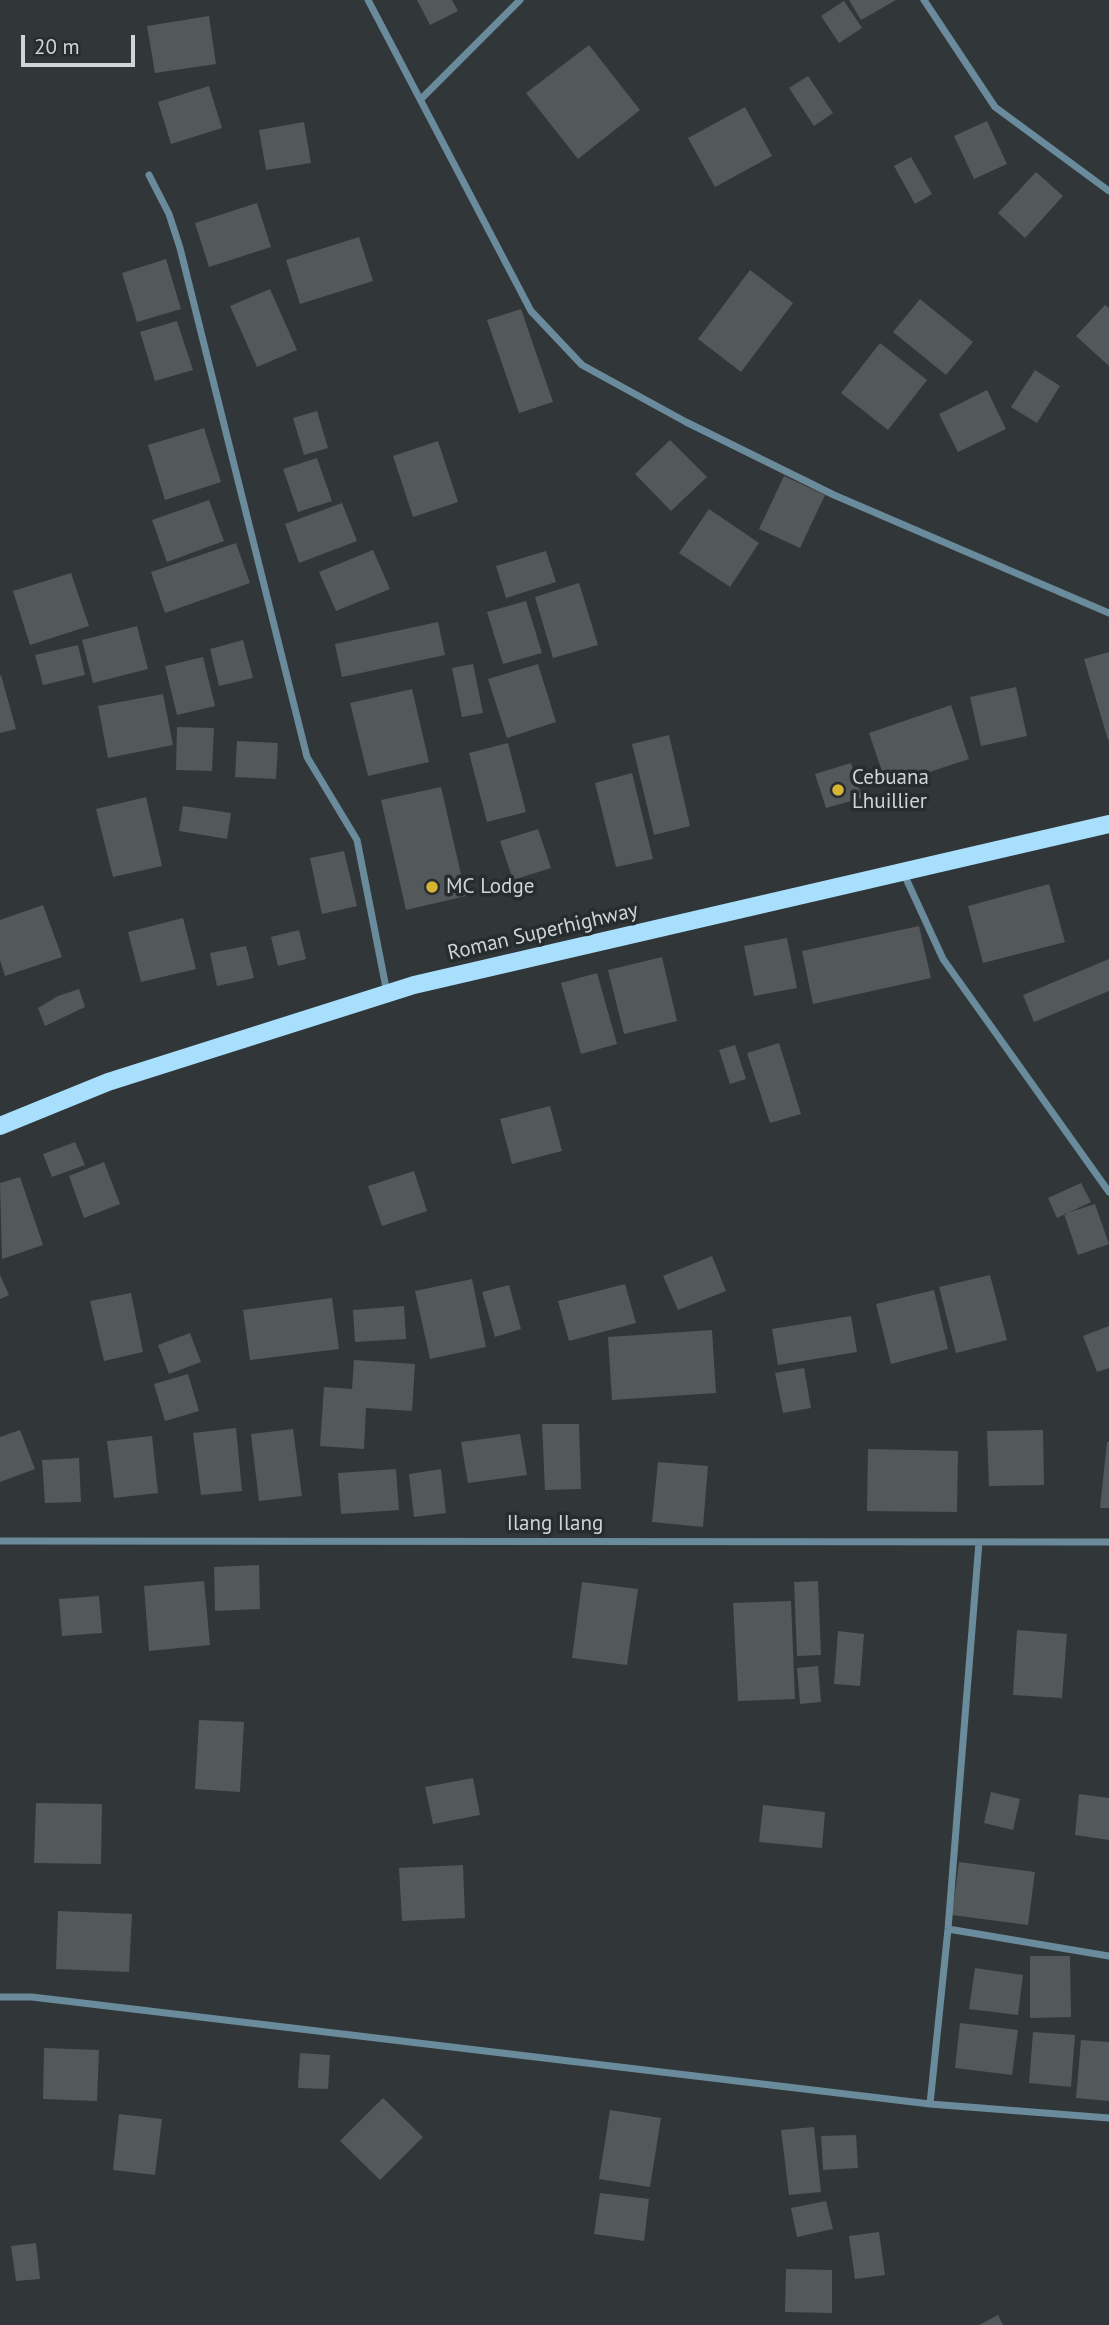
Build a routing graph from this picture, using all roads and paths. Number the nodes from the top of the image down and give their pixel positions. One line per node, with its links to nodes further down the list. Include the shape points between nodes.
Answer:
1 (368, 0): 4 (street)
2 (520, 0): 4 (street)
3 (924, 0): 6 (street, via 995,107)
4 (421, 99): 7 (street, via 531,311 582,365 835,495)
5 (149, 175): 10 (street, via 180,248 307,757 357,840)
6 (1109, 191)
7 (1109, 613)
8 (1109, 824): 9 (main road, Roman Superhighway)
9 (902, 872): 10 (main road, Roman Superhighway); 12 (street, via 943,959)
10 (387, 993): 11 (main road, Roman Superhighway, via 108,1082)
11 (0, 1126)
12 (1109, 1192)
13 (0, 1541): 14 (street, Ilang Ilang)
14 (979, 1542): 15 (street, Ilang Ilang); 16 (street)
15 (1109, 1542)
16 (948, 1929): 17 (street); 19 (street)
17 (1109, 1956)
18 (0, 1997): 19 (street, via 32,1997)
19 (930, 2104): 20 (street)
20 (1109, 2118)

